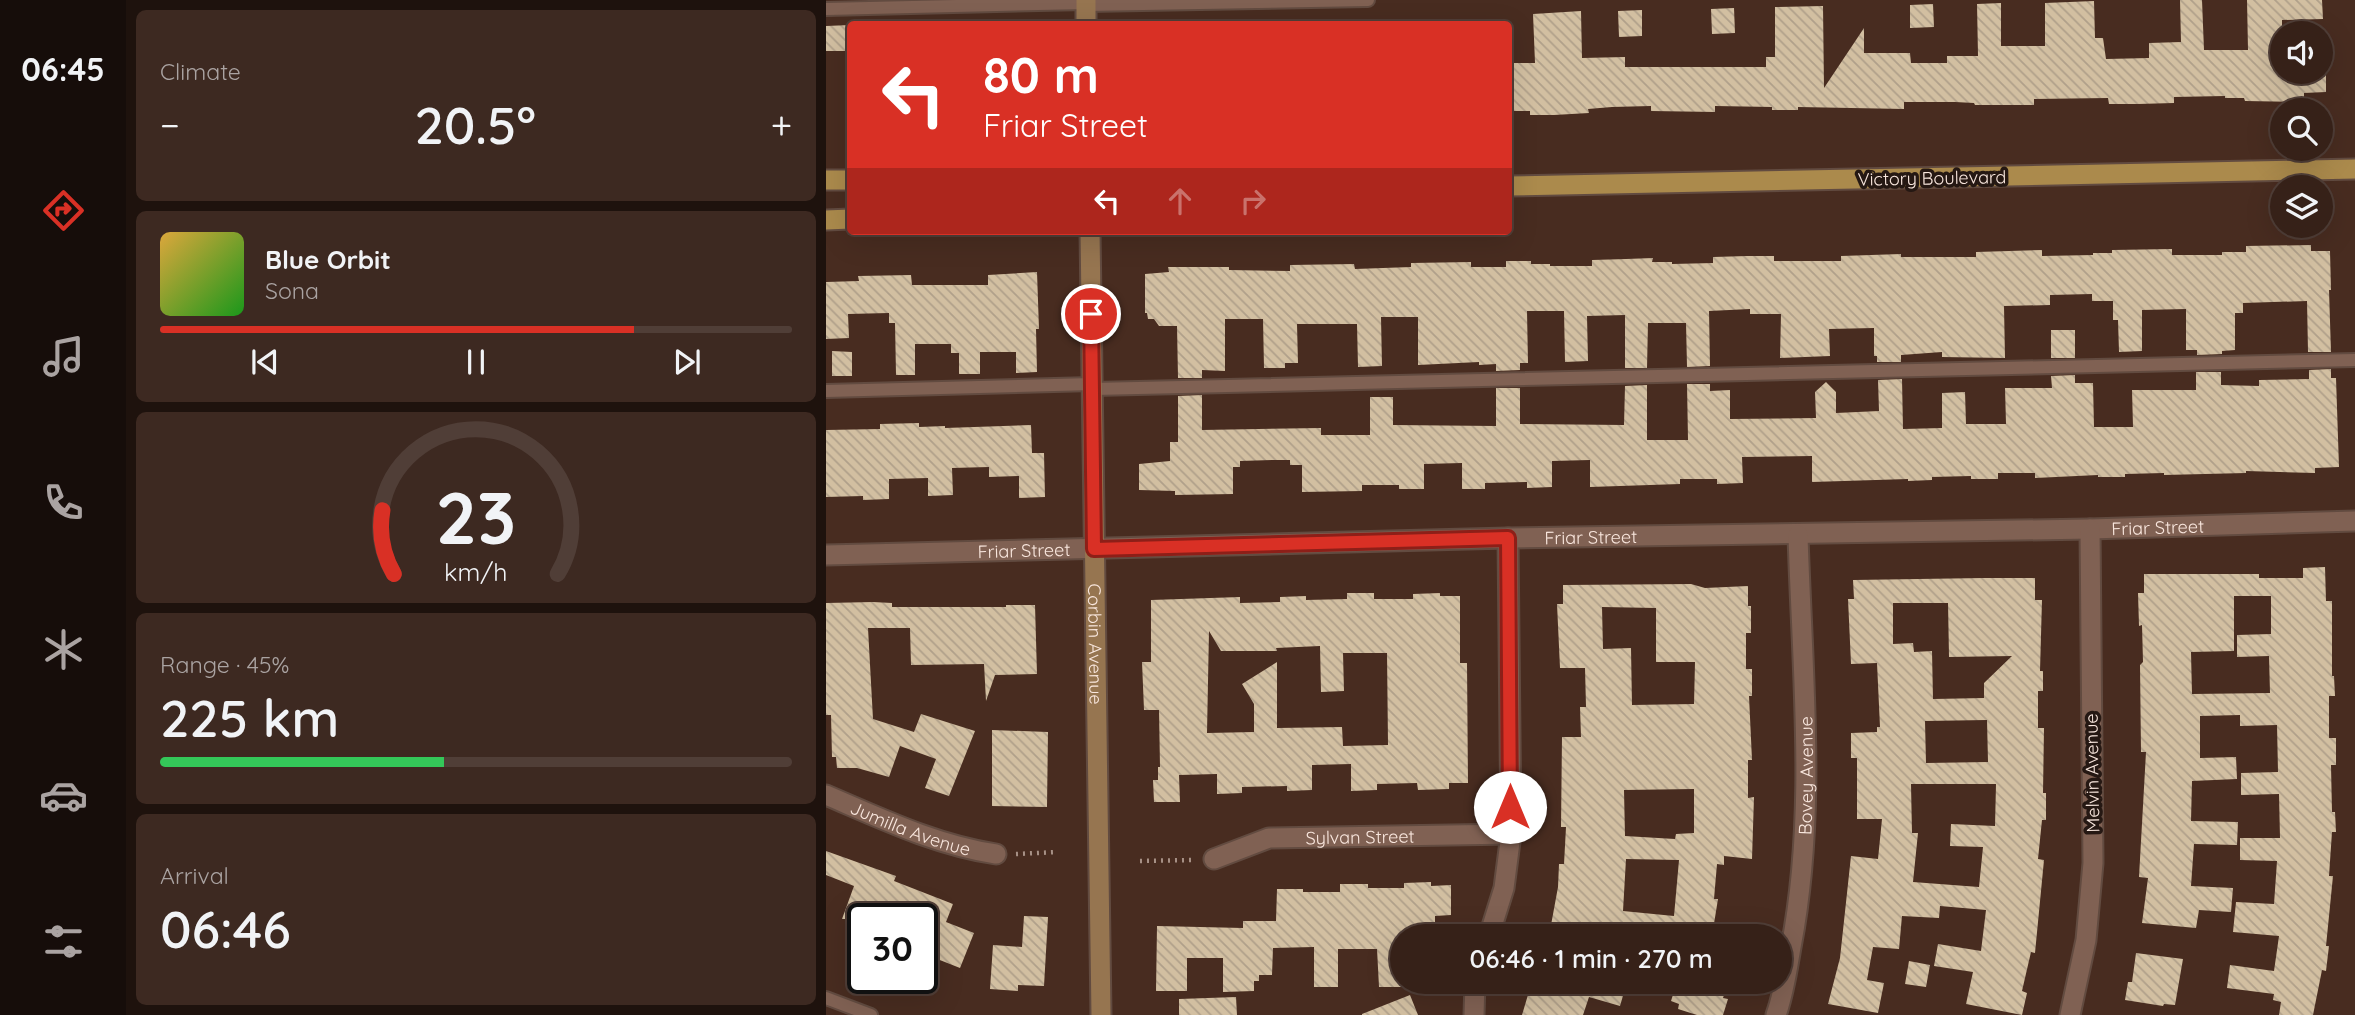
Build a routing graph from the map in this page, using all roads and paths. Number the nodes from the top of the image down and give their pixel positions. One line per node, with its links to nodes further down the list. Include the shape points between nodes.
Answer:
1 (1368, 0): 2 (lane)
2 (1271, 1): 4 (lane)
3 (900, 4): 4 (lane); 5 (lane)
4 (1086, 8)
5 (826, 9)
6 (2355, 169): 9 (main road, Victory Boulevard)
7 (826, 180): 8 (main road)
8 (847, 180)
9 (1512, 186)
10 (847, 219): 11 (main road)
11 (826, 220)
12 (1090, 235): 14 (main road, Corbin Avenue)
13 (2355, 360): 14 (lane)
14 (1093, 387): 15 (lane); 20 (main road, Corbin Avenue)
15 (826, 391)
16 (2355, 521): 17 (street, Friar Street)
17 (2090, 530): 18 (street, Friar Street); 35 (street, Melvin Avenue, via 2093,863 2086,940)
18 (1798, 535): 19 (street, Friar Street); 34 (street, Bovey Avenue, via 1804,854 1796,921)
19 (1508, 538): 20 (street, Friar Street); 23 (street)
20 (1094, 549): 21 (street, Friar Street); 32 (main road, Corbin Avenue)
21 (826, 555)
22 (826, 796): 25 (street, Jumilla Avenue, via 932,839)
23 (1511, 834): 26 (street, Sylvan Street, via 1269,838); 28 (street, via 1504,888)
24 (1058, 852): 25 (path)
25 (996, 854)
26 (1214, 859): 27 (path)
27 (1140, 861)
28 (1493, 924)
29 (1474, 994): 33 (street)
30 (826, 998): 31 (lane)
31 (871, 1015)
32 (1101, 1015)
33 (1474, 1015)
34 (1776, 1015)
35 (2070, 1015)

